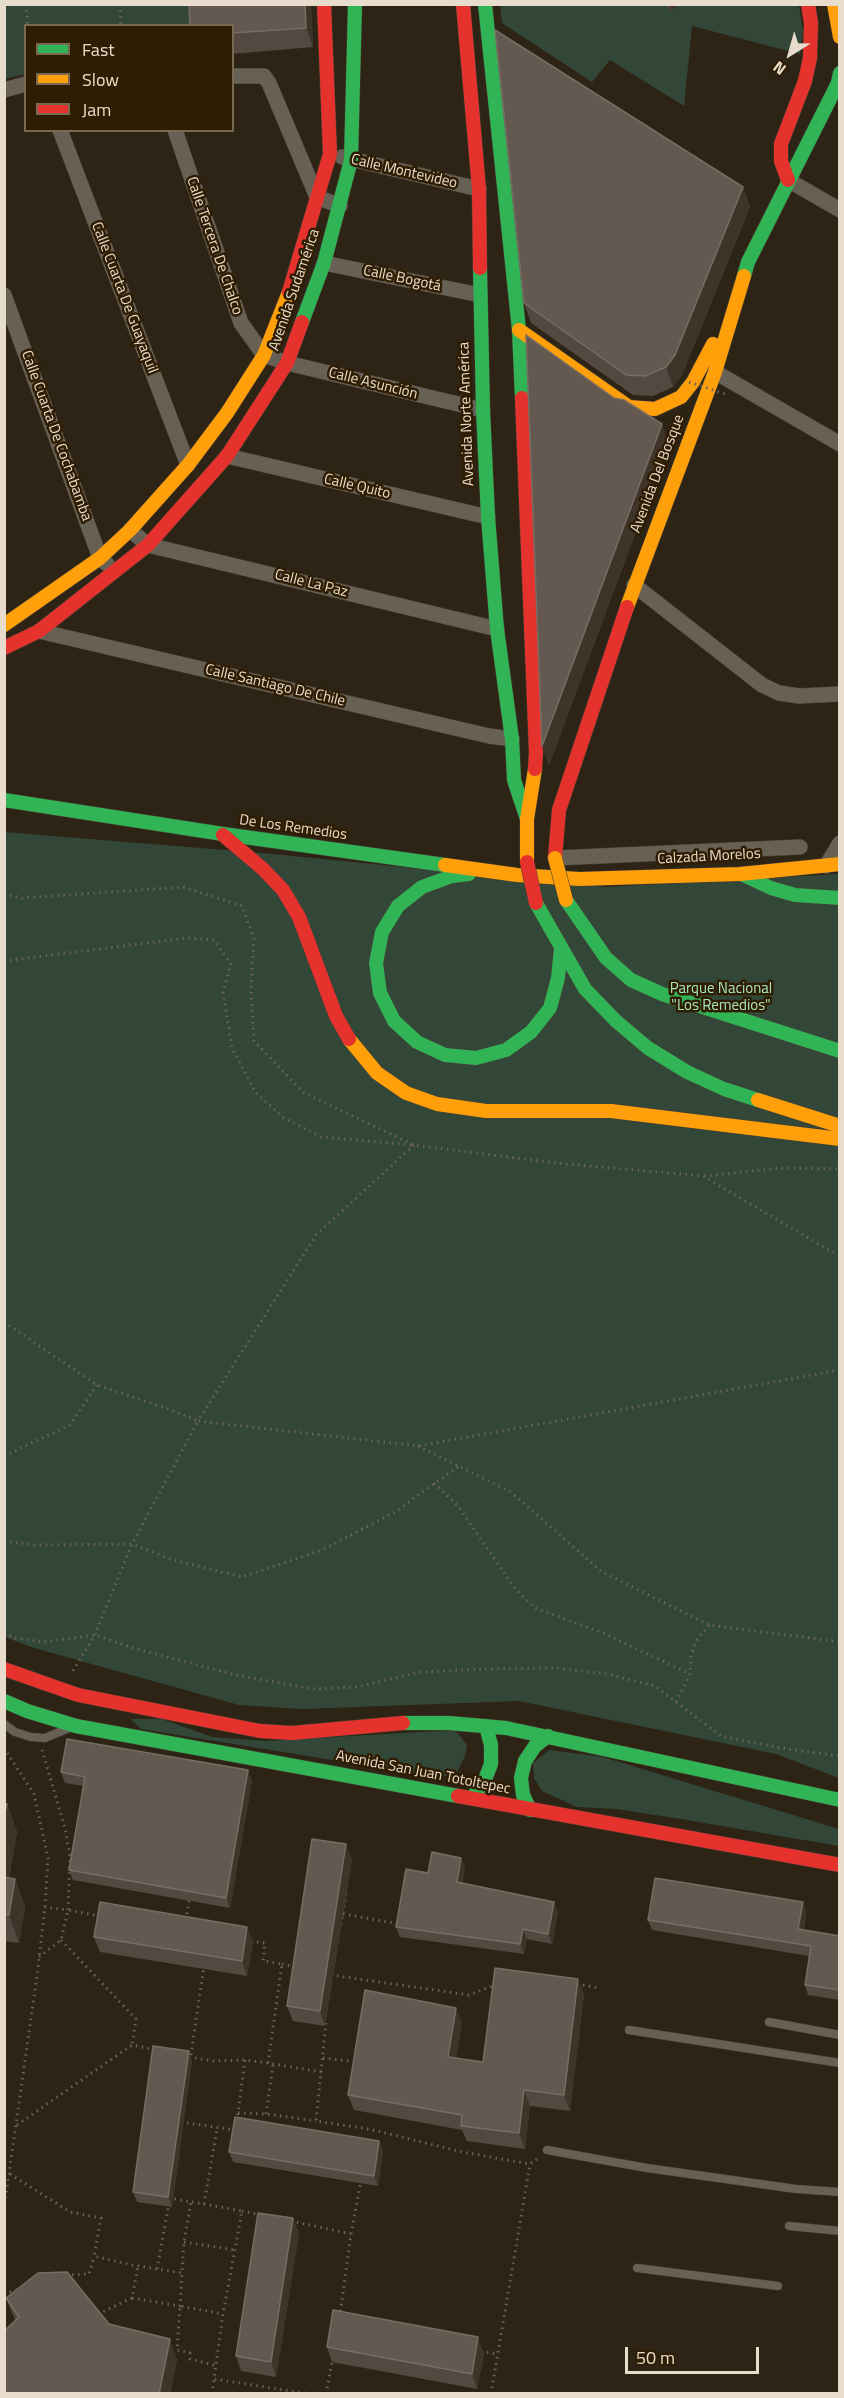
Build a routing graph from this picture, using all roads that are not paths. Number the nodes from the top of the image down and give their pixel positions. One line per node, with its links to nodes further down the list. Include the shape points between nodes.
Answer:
1 (324, 4): 14 (main road, Avenida Sudamérica)
2 (355, 4): 15 (main road, Avenida Sudamérica)
3 (464, 4): 17 (main road, Avenida Norte América)
4 (485, 4): 25 (main road, Avenida Norte América)
5 (808, 4): 16 (main road, via 810,58 781,144 781,160)
6 (834, 4): 7 (main road)
7 (840, 37)
8 (234, 76): 18 (street, via 264,76 269,83)
9 (839, 79): 16 (main road, Avenida Del Bosque)
10 (24, 85): 11 (street)
11 (4, 90)
12 (61, 132): 32 (street, Calle Cuarta De Guayaquil)
13 (176, 132): 26 (street, Calle Tercera De Chalco, via 241,323)
14 (330, 154): 15 (street, Calle Montevideo); 18 (main road, Avenida Sudamérica)
15 (351, 160): 17 (street, Calle Montevideo); 19 (main road, Avenida Sudamérica)
16 (788, 180): 20 (street); 21 (main road, Avenida Del Bosque)
17 (479, 189): 24 (main road, Avenida Norte América)
18 (317, 197): 19 (street); 26 (main road, Avenida Sudamérica, via 288,294)
19 (340, 206): 22 (main road, Avenida Sudamérica)
20 (840, 210)
21 (748, 262): 25 (main road, via 693,382 681,397 655,409 629,407); 28 (main road, Avenida Del Bosque)
22 (324, 263): 24 (street, Calle Bogotá); 27 (main road, Avenida Sudamérica)
23 (4, 295): 36 (street, Calle Cuarta De Cochabamba)
24 (480, 295): 29 (main road, Avenida Norte América)
25 (519, 330): 46 (main road, Avenida Norte América, via 536,752)
26 (264, 355): 27 (street, Calle Asunción); 32 (main road, Avenida Sudamérica)
27 (287, 363): 29 (street, Calle Asunción); 31 (main road, Avenida Sudamérica)
28 (715, 372): 30 (street); 38 (main road, Avenida Del Bosque)
29 (483, 410): 33 (main road, Avenida Norte América)
30 (840, 444)
31 (226, 456): 33 (street, Calle Quito); 35 (main road, Avenida Sudamérica)
32 (188, 465): 34 (main road, Avenida Sudamérica)
33 (488, 517): 40 (main road, Avenida Norte América)
34 (130, 530): 35 (street, Calle La Paz); 36 (main road, Avenida Sudamérica)
35 (148, 545): 37 (main road, Avenida Sudamérica); 40 (street, Calle La Paz)
36 (100, 558): 37 (street, Calle Cuarta De Cochabamba); 39 (main road, Avenida Sudamérica)
37 (116, 572): 41 (main road, Avenida Sudamérica)
38 (634, 585): 43 (street, via 762,685 799,696); 50 (main road, Avenida Del Bosque, via 559,810)
39 (6, 620)
40 (497, 629): 44 (main road, Avenida Norte América)
41 (39, 631): 42 (main road, Avenida Sudamérica); 44 (street, Calle Santiago De Chile)
42 (4, 648)
43 (840, 694)
44 (512, 739): 46 (main road, Avenida Norte América, via 514,780)
45 (4, 800): 47 (main road, De Los Remedios)
46 (527, 819): 56 (main road, Avenida Norte América, bridge, via 527,862 536,903)
47 (223, 834): 52 (main road, De Los Remedios); 59 (main road, via 283,890 299,917 336,1016 353,1046 377,1073 406,1093 437,1104 486,1111 611,1111)
48 (840, 843): 51 (street)
49 (800, 848): 50 (street)
50 (555, 858): 57 (main road, Avenida Del Bosque, bridge, via 566,900 606,958 631,980 662,994)
51 (833, 865): 53 (main road, Calzada Morelos)
52 (488, 871): 54 (main road, De Los Remedios); 56 (main road, via 452,876 422,887 398,906 382,932 376,963 380,993 394,1021 417,1042 445,1055 476,1058 506,1050 531,1032 550,1008)
53 (740, 874): 54 (main road, Calzada Morelos); 55 (main road, via 795,896)
54 (579, 879)
55 (840, 898)
56 (561, 948): 58 (main road, Avenida Norte América, via 585,988 648,1048 724,1089)
57 (840, 1051)
58 (840, 1126)
59 (840, 1139)
60 (4, 1668): 64 (main road, Avenida San Juan Totoltepec, via 61,1690 260,1731 408,1723)
61 (4, 1701): 63 (main road, Avenida San Juan Totoltepec)
62 (4, 1724): 63 (lane, via 36,1738)
63 (76, 1726): 68 (main road, Avenida San Juan Totoltepec)
64 (486, 1726): 65 (main road, Avenida San Juan Totoltepec); 68 (main road, via 492,1745 491,1764)
65 (548, 1736): 67 (main road, Avenida San Juan Totoltepec); 71 (main road, via 525,1761 521,1778)
66 (840, 1788): 67 (main road)
67 (804, 1792): 69 (main road, Avenida San Juan Totoltepec); 70 (main road)
68 (472, 1798): 71 (main road, Avenida San Juan Totoltepec)
69 (840, 1800)
70 (840, 1809)
71 (530, 1810): 72 (main road, Avenida San Juan Totoltepec)
72 (786, 1856): 73 (main road, Avenida San Juan Totoltepec); 74 (main road)
73 (840, 1865)
74 (840, 1877)
75 (768, 2022): 77 (lane)
76 (629, 2030): 78 (lane)
77 (840, 2035)
78 (840, 2063)
79 (547, 2150): 80 (lane, via 647,2168)
80 (840, 2192)
81 (789, 2226): 82 (lane)
82 (840, 2231)
83 (637, 2268): 84 (lane)
84 (778, 2286)

